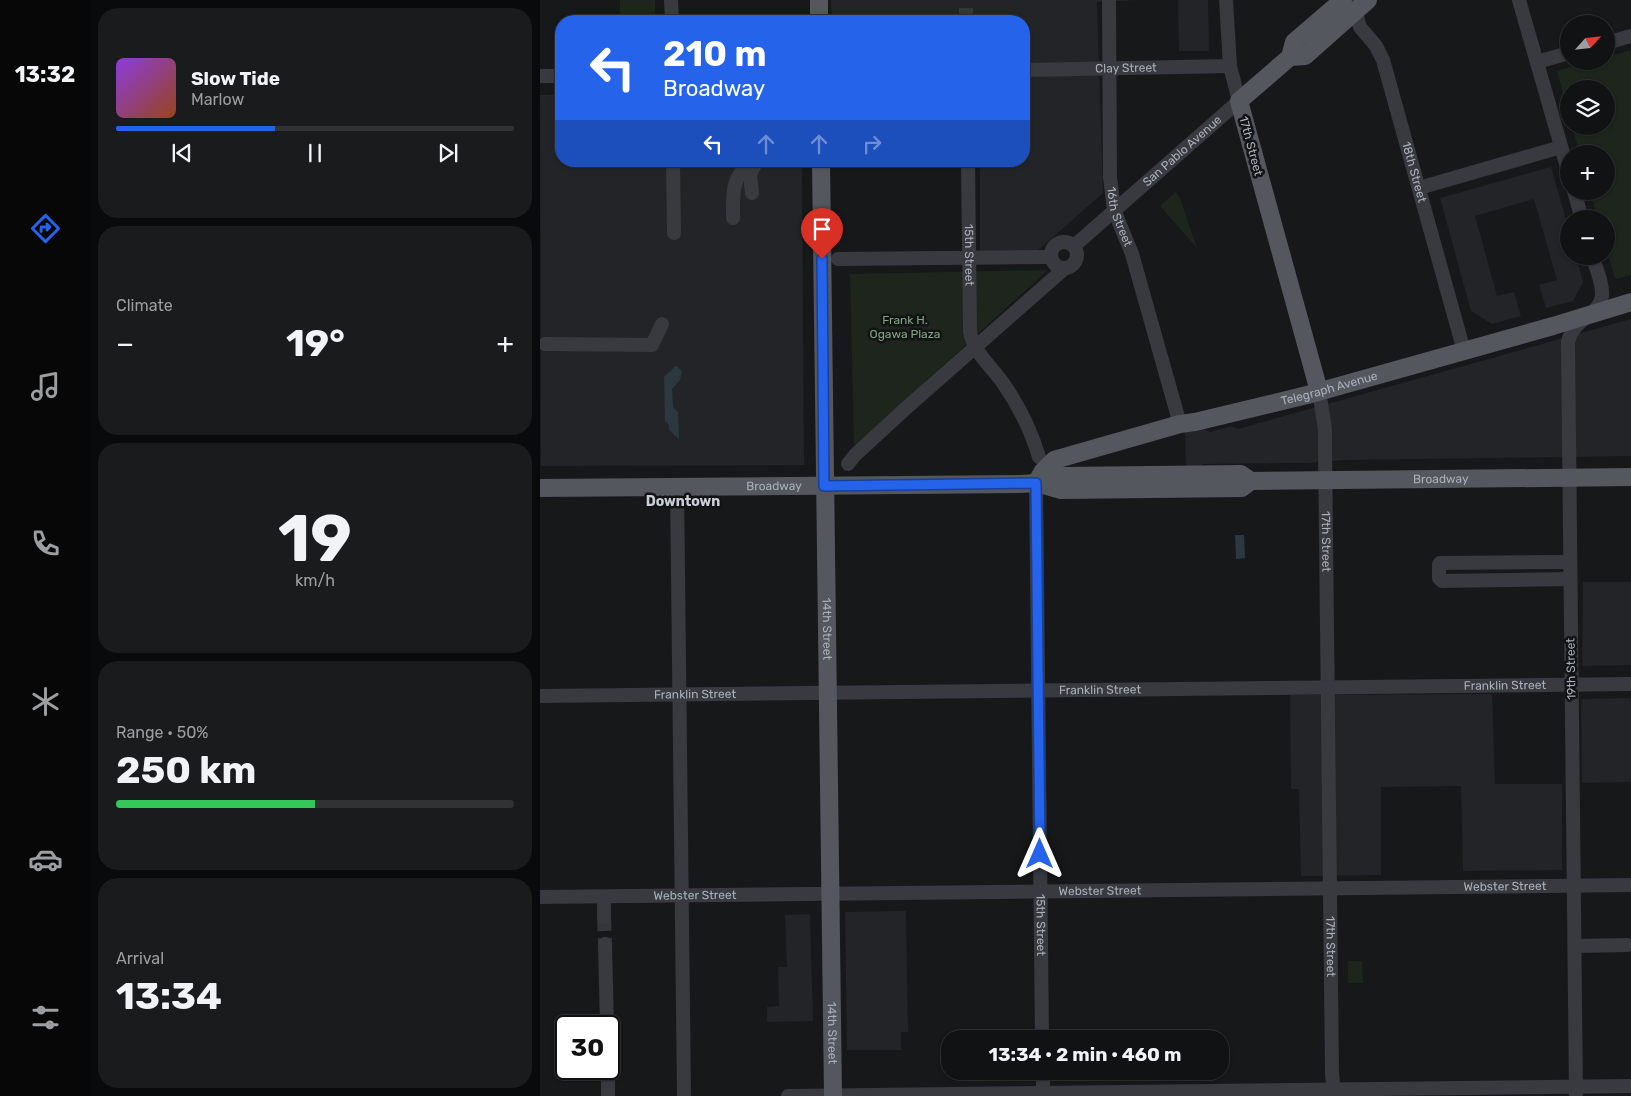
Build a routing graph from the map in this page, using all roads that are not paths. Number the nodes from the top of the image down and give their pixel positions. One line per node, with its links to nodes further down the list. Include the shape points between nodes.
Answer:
1 (671, 0): 8 (street)
2 (819, 0): 9 (main road)
3 (1109, 0): 15 (street, 16th Street)
4 (1226, 0): 14 (street, 17th Street)
5 (1368, 0): 7 (main road, San Pablo Avenue)
6 (1519, 0): 13 (street)
7 (1350, 4): 19 (main road, San Pablo Avenue, via 1305,56 1290,57); 27 (street, 18th Street, via 1360,27 1383,60)
8 (672, 15)
9 (819, 15)
10 (1631, 36): 11 (street)
11 (1615, 40)
12 (1560, 56): 13 (street)
13 (1537, 62): 20 (street)
14 (1230, 66): 15 (street, Clay Street); 19 (street, 17th Street)
15 (1109, 68): 16 (street, Clay Street); 29 (street, 16th Street, via 1110,177)
16 (1030, 70)
17 (540, 76): 18 (street)
18 (555, 76)
19 (1239, 101): 29 (street, San Pablo Avenue); 44 (main road, 17th Street)
20 (1560, 145)
21 (1560, 148): 27 (street)
22 (673, 167): 31 (street)
23 (746, 167): 30 (street, via 736,178)
24 (754, 167): 28 (street, via 750,174)
25 (821, 167): 52 (main road, 14th Street)
26 (968, 167): 34 (street, 15th Street)
27 (1419, 188): 43 (street, 18th Street)
28 (752, 193)
29 (1114, 210): 32 (street, San Pablo Avenue); 45 (street, 16th Street, via 1132,254)
30 (733, 218)
31 (674, 233)
32 (1074, 246): 33 (street, via 1060,242 1052,249); 37 (street, via 1077,254 1075,263)
33 (1050, 257): 34 (street); 37 (street, via 1054,264)
34 (969, 258): 35 (street); 42 (street, 15th Street, via 970,332)
35 (838, 259)
36 (1594, 265): 39 (street, 19th Street, via 1602,294 1598,306)
37 (1064, 269): 42 (street)
38 (1631, 302): 39 (main road, Telegraph Avenue)
39 (1589, 315): 43 (main road, Telegraph Avenue); 48 (street, 19th Street, via 1573,329 1568,342)
40 (662, 324): 41 (street, via 652,345)
41 (545, 344)
42 (974, 348): 46 (street); 47 (street, via 1016,403)
43 (1464, 351): 44 (main road, Telegraph Avenue)
44 (1319, 391): 45 (main road, Telegraph Avenue); 50 (street, 17th Street)
45 (1180, 424): 51 (main road, Telegraph Avenue, via 1054,460)
46 (853, 456)
47 (1039, 456)
48 (1569, 477): 49 (main road, Broadway); 50 (main road, Broadway); 55 (street, 19th Street)
49 (1631, 477)
50 (1326, 480): 51 (main road, Broadway, via 1251,481 1241,474 1061,476); 59 (street, 17th Street)
51 (1036, 483): 52 (main road, Broadway); 60 (street, 15th Street)
52 (824, 486): 53 (main road, Broadway); 61 (main road, 14th Street)
53 (676, 487): 54 (main road, Broadway); 62 (street)
54 (540, 488)
55 (1570, 562): 56 (street, 19th Street); 56 (street, via 1439,565 1442,581)
56 (1570, 579): 57 (street, 19th Street)
57 (1572, 684): 58 (street, Franklin Street); 59 (street, Franklin Street); 64 (street, 19th Street)
58 (1631, 684)
59 (1328, 687): 60 (street, Franklin Street); 66 (street, 17th Street)
60 (1038, 690): 61 (street, Franklin Street); 67 (street, 15th Street)
61 (827, 692): 62 (street, Franklin Street); 68 (main road, 14th Street)
62 (679, 694): 63 (street, Franklin Street); 70 (street)
63 (540, 696)
64 (1574, 885): 65 (street, Webster Street); 66 (street, Webster Street); 75 (street, 19th Street)
65 (1631, 885)
66 (1330, 888): 67 (street, Webster Street); 84 (street, 17th Street)
67 (1040, 892): 68 (street, Webster Street); 77 (street, 15th Street)
68 (830, 894): 70 (street, Webster Street); 89 (main road, 14th Street)
69 (604, 896): 70 (street, Webster Street); 71 (street, Webster Street); 72 (street)
70 (682, 896): 87 (street)
71 (540, 897)
72 (604, 917)
73 (605, 944): 76 (street)
74 (1627, 945): 75 (street)
75 (1574, 946): 81 (street, 19th Street)
76 (607, 1015)
77 (1042, 1030)
78 (608, 1080): 86 (street)
79 (1043, 1080): 82 (street)
80 (1631, 1086): 81 (street)
81 (1576, 1092): 84 (street)
82 (1043, 1093): 85 (street); 89 (street)
83 (1254, 1093): 84 (street); 85 (street)
84 (1334, 1093)
85 (1174, 1094)
86 (608, 1096)
87 (684, 1096)
88 (788, 1096): 89 (street)
89 (833, 1096)

